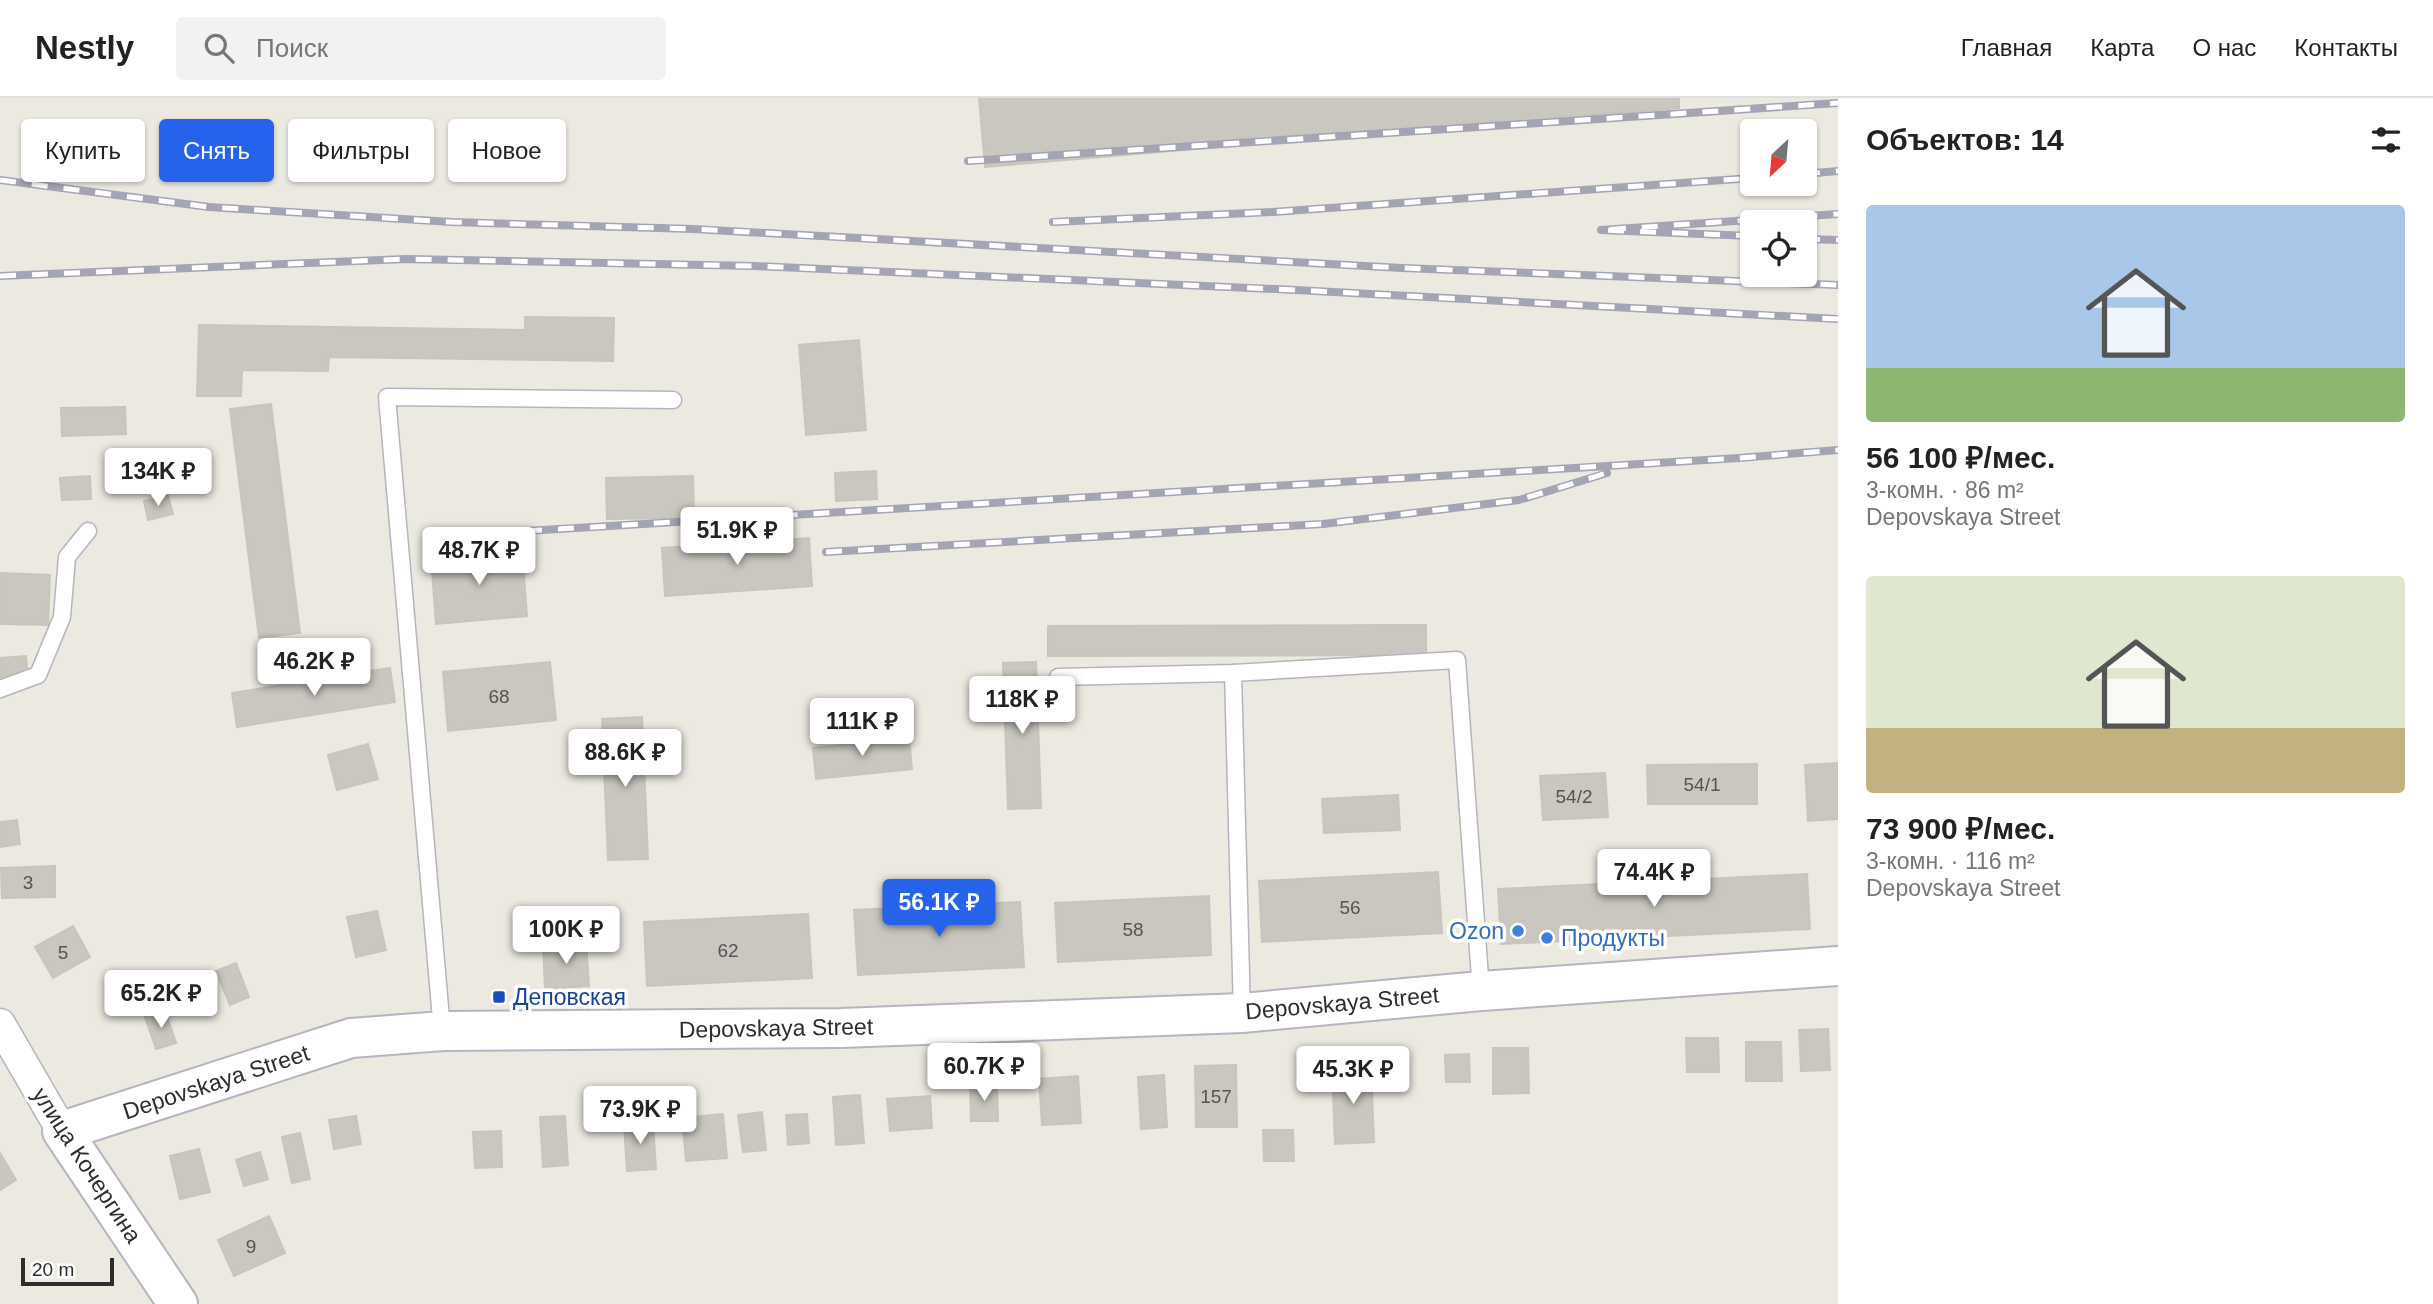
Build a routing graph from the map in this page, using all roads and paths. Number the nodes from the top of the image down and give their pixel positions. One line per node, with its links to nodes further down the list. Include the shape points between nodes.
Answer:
1 (673, 400): 9 (lane, via 387,397)
2 (88, 531): 5 (lane, via 67,557 62,617 38,676)
3 (1233, 673): 4 (lane); 7 (lane, via 1457,660); 8 (lane)
4 (1058, 677)
5 (0, 689)
6 (1838, 966): 7 (street, Depovskaya Street)
7 (1482, 991): 8 (street, Depovskaya Street)
8 (1242, 1013): 9 (street, Depovskaya Street, via 841,1028)
9 (443, 1031): 11 (street, Depovskaya Street, via 351,1038)
10 (4, 1037): 11 (street, улица Кочергина)
11 (62, 1131): 12 (street, улица Кочергина)
12 (178, 1304)

